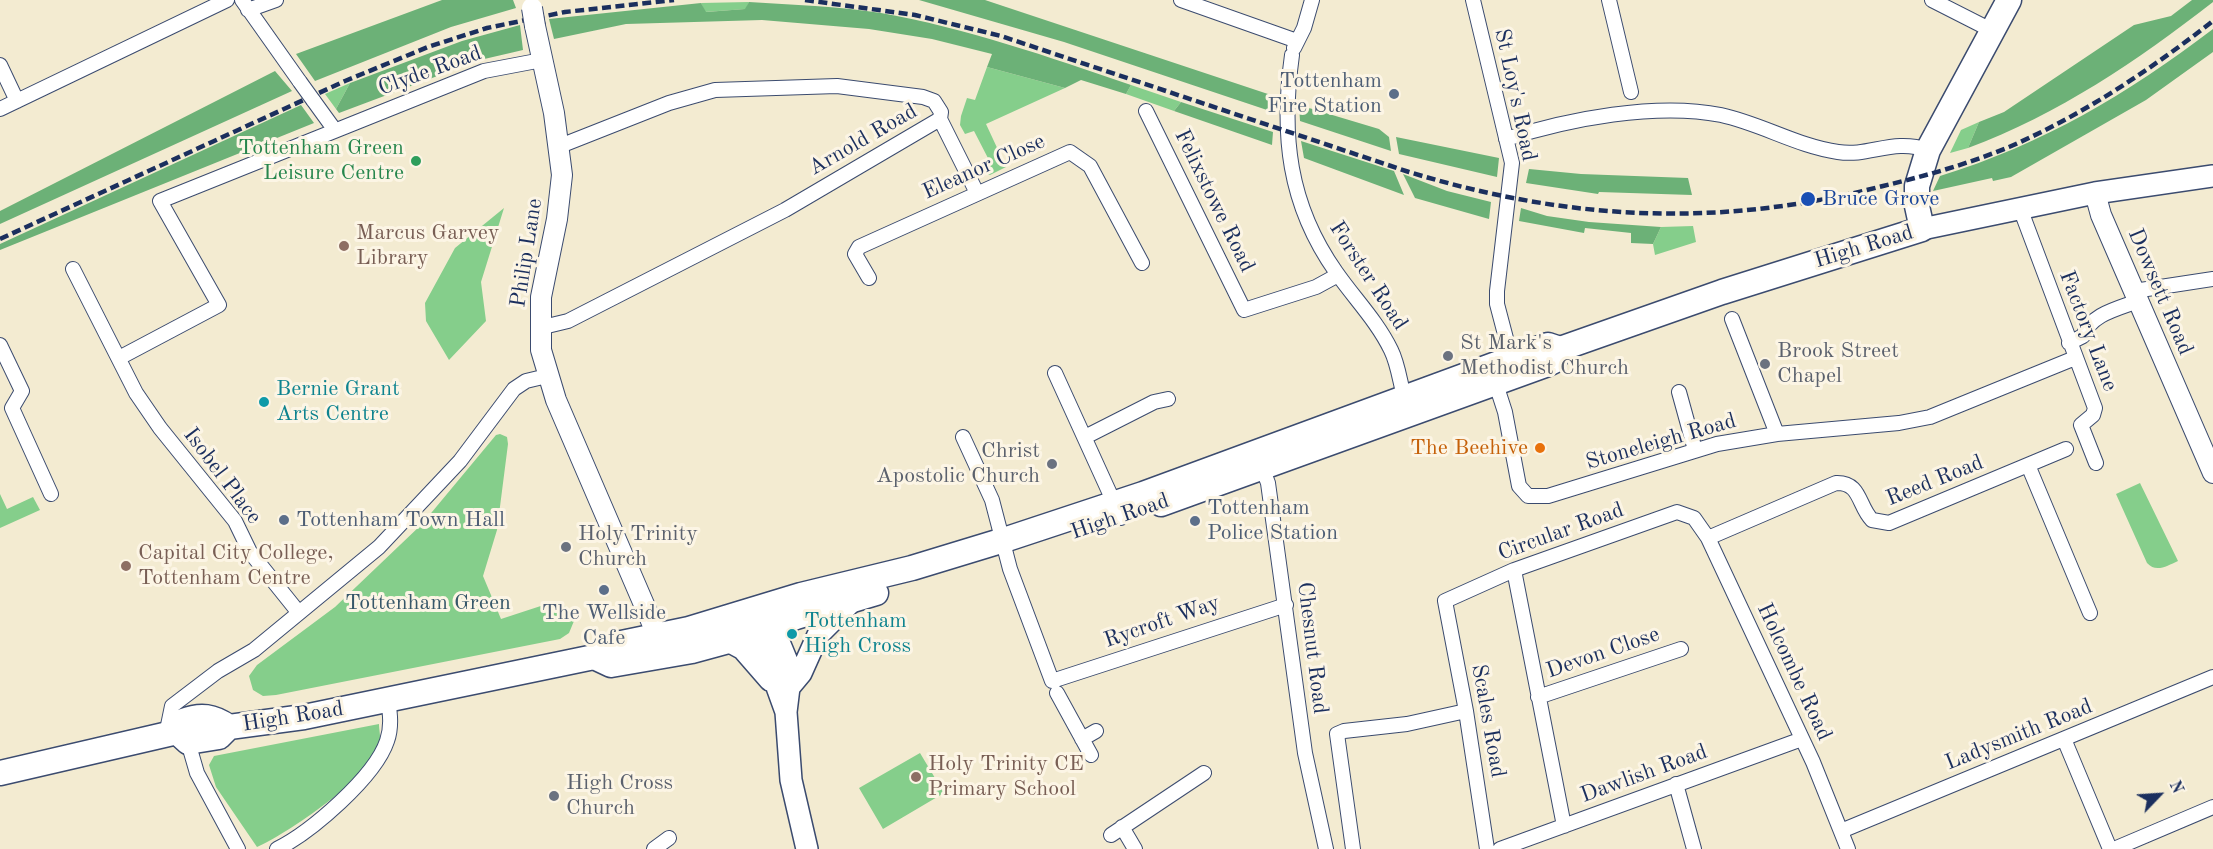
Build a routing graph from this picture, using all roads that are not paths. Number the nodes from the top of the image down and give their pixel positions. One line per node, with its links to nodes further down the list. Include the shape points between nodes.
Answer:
1 (227, 0): 16 (street)
2 (276, 0): 10 (street)
3 (531, 0): 13 (main road, Philip Lane, bridge)
4 (1181, 0): 12 (street)
5 (1312, 0): 12 (street, Forster Road)
6 (1473, 0): 21 (street, St Loy's Road)
7 (1609, 0): 15 (street)
8 (1932, 0): 11 (street)
9 (2009, 0): 11 (highway)
10 (245, 5): 20 (street, bridge)
11 (1993, 31): 23 (highway)
12 (1294, 48): 31 (street, Forster Road, via 1285,112 1288,154 1311,229)
13 (542, 60): 20 (street, Clyde Road, via 484,71); 22 (main road, Philip Lane)
14 (0, 65): 16 (street)
15 (1630, 92)
16 (16, 101): 17 (street)
17 (0, 109)
18 (1146, 111): 31 (street, Felixstowe Road, via 1244,310)
19 (940, 119): 22 (street, Arnold Road, via 941,112 934,101 874,90 826,86 715,90 669,103); 25 (street); 36 (street, Arnold Road, via 785,210 568,321)
20 (334, 129): 39 (street, Clyde Road, via 160,201 219,305)
21 (1506, 139): 23 (street, via 1635,111 1720,115 1798,144 1844,153 1889,145); 41 (street, St Loy's Road, via 1512,172 1497,291)
22 (560, 146): 36 (main road, Philip Lane, via 561,191)
23 (1928, 150): 28 (highway, via 1917,186)
24 (2213, 176): 26 (main road, High Road)
25 (976, 193): 29 (street, Eleanor Close, via 1070,152 1090,166); 32 (street, Eleanor Close, via 859,247 855,254)
26 (2095, 194): 27 (main road, High Road); 34 (main road, Dowsett Road)
27 (2020, 208): 28 (main road, High Road); 37 (street, Factory Lane)
28 (1922, 229): 41 (highway, High Road, via 1733,288 1560,349 1548,345)
29 (1142, 263)
30 (73, 269): 39 (street, Isobel Place)
31 (1338, 275): 46 (street, Forster Road, via 1372,317 1392,352)
32 (869, 278)
33 (2213, 279): 34 (street)
34 (2136, 296): 37 (street, via 2094,320 2083,336); 55 (main road, Dowsett Road)
35 (1732, 319): 47 (street)
36 (539, 328): 43 (main road, Philip Lane)
37 (2069, 343): 40 (street, Factory Lane)
38 (0, 345): 56 (street, via 22,391 12,408)
39 (120, 358): 65 (street, Isobel Place, via 136,393 160,428 235,521 250,552)
40 (2075, 358): 47 (street, Stoneleigh Road, via 1925,418); 53 (street, Factory Lane, via 2094,408 2093,415 2081,425)
41 (1503, 371): 46 (highway, High Road); 51 (street, Stoneleigh Road, via 1505,412 1519,486 1528,496 1548,496)
42 (1055, 373): 49 (street)
43 (547, 376): 65 (street, via 526,381 514,390 460,461 415,511 379,547); 69 (main road, Philip Lane)
44 (1679, 392): 51 (street)
45 (1168, 399): 49 (street, via 1154,402)
46 (1407, 406): 52 (highway, High Road)
47 (1777, 434): 51 (street, Stoneleigh Road)
48 (963, 437): 60 (street, via 992,500)
49 (1085, 437): 57 (street)
50 (2066, 448): 54 (street, Reed Road)
51 (1695, 450)
52 (1260, 460): 57 (highway, High Road); 64 (street, Chesnut Road, via 1268,483)
53 (2096, 464)
54 (2028, 465): 59 (street, Reed Road, via 1889,523 1872,520 1853,487 1836,483); 66 (street)
55 (2213, 474)
56 (51, 494)
57 (1118, 511): 60 (highway, High Road)
58 (1694, 518): 59 (street, Holcombe Road); 61 (street, Circular Road, via 1683,513 1670,515)
59 (1708, 538): 80 (street, Holcombe Road)
60 (1006, 548): 62 (highway, High Road); 67 (highway, High Road, via 912,568); 73 (street)
61 (1514, 570): 63 (street, Circular Road); 74 (street, Devon Close)
62 (854, 599): 67 (highway, High Road); 72 (main road, via 818,634 801,672)
63 (1444, 601): 76 (street, Scales Road)
64 (1286, 605): 73 (street, Rycroft Way, via 1236,619); 95 (street, Chesnut Road, via 1305,753)
65 (299, 613): 78 (street, via 254,651 218,671 172,706)
66 (2090, 613)
67 (763, 622): 68 (highway, High Road); 69 (highway, High Road); 72 (main road, via 791,671)
68 (730, 642): 69 (highway, High Road); 72 (main road)
69 (662, 646): 75 (highway, High Road, via 606,646 594,657)
70 (1681, 649): 74 (street, Devon Close)
71 (2213, 677): 81 (street, Ladysmith Road)
72 (782, 685): 93 (main road, via 791,780)
73 (1054, 687): 79 (street)
74 (1538, 697): 87 (street, Devon Close)
75 (388, 699): 78 (highway, High Road, via 304,717 229,727 219,737); 91 (street, via 390,730 378,760 315,826)
76 (1466, 711): 96 (street, via 1336,734); 97 (street, Scales Road)
77 (1096, 731): 79 (street)
78 (177, 736): 83 (highway, High Road); 90 (street)
79 (1082, 739): 82 (street)
80 (1802, 739): 85 (street, Dawlish Road); 88 (street, Holcombe Road)
81 (2064, 739): 88 (street, Ladysmith Road); 101 (street)
82 (1091, 755)
83 (0, 773)
84 (1204, 773): 94 (street, via 1116,831)
85 (1676, 784): 87 (street, Dawlish Road); 99 (street)
86 (2213, 807): 101 (street)
87 (1564, 826): 98 (street, Dawlish Road)
88 (1841, 831): 100 (street, Holcombe Road)
89 (669, 838): 92 (street)
90 (238, 849)
91 (277, 849)
92 (654, 849)
93 (807, 849)
94 (1135, 849)
95 (1326, 849)
96 (1353, 849)
97 (1487, 849)
98 (1500, 849)
99 (1694, 849)
100 (1848, 849)
101 (2112, 849)

